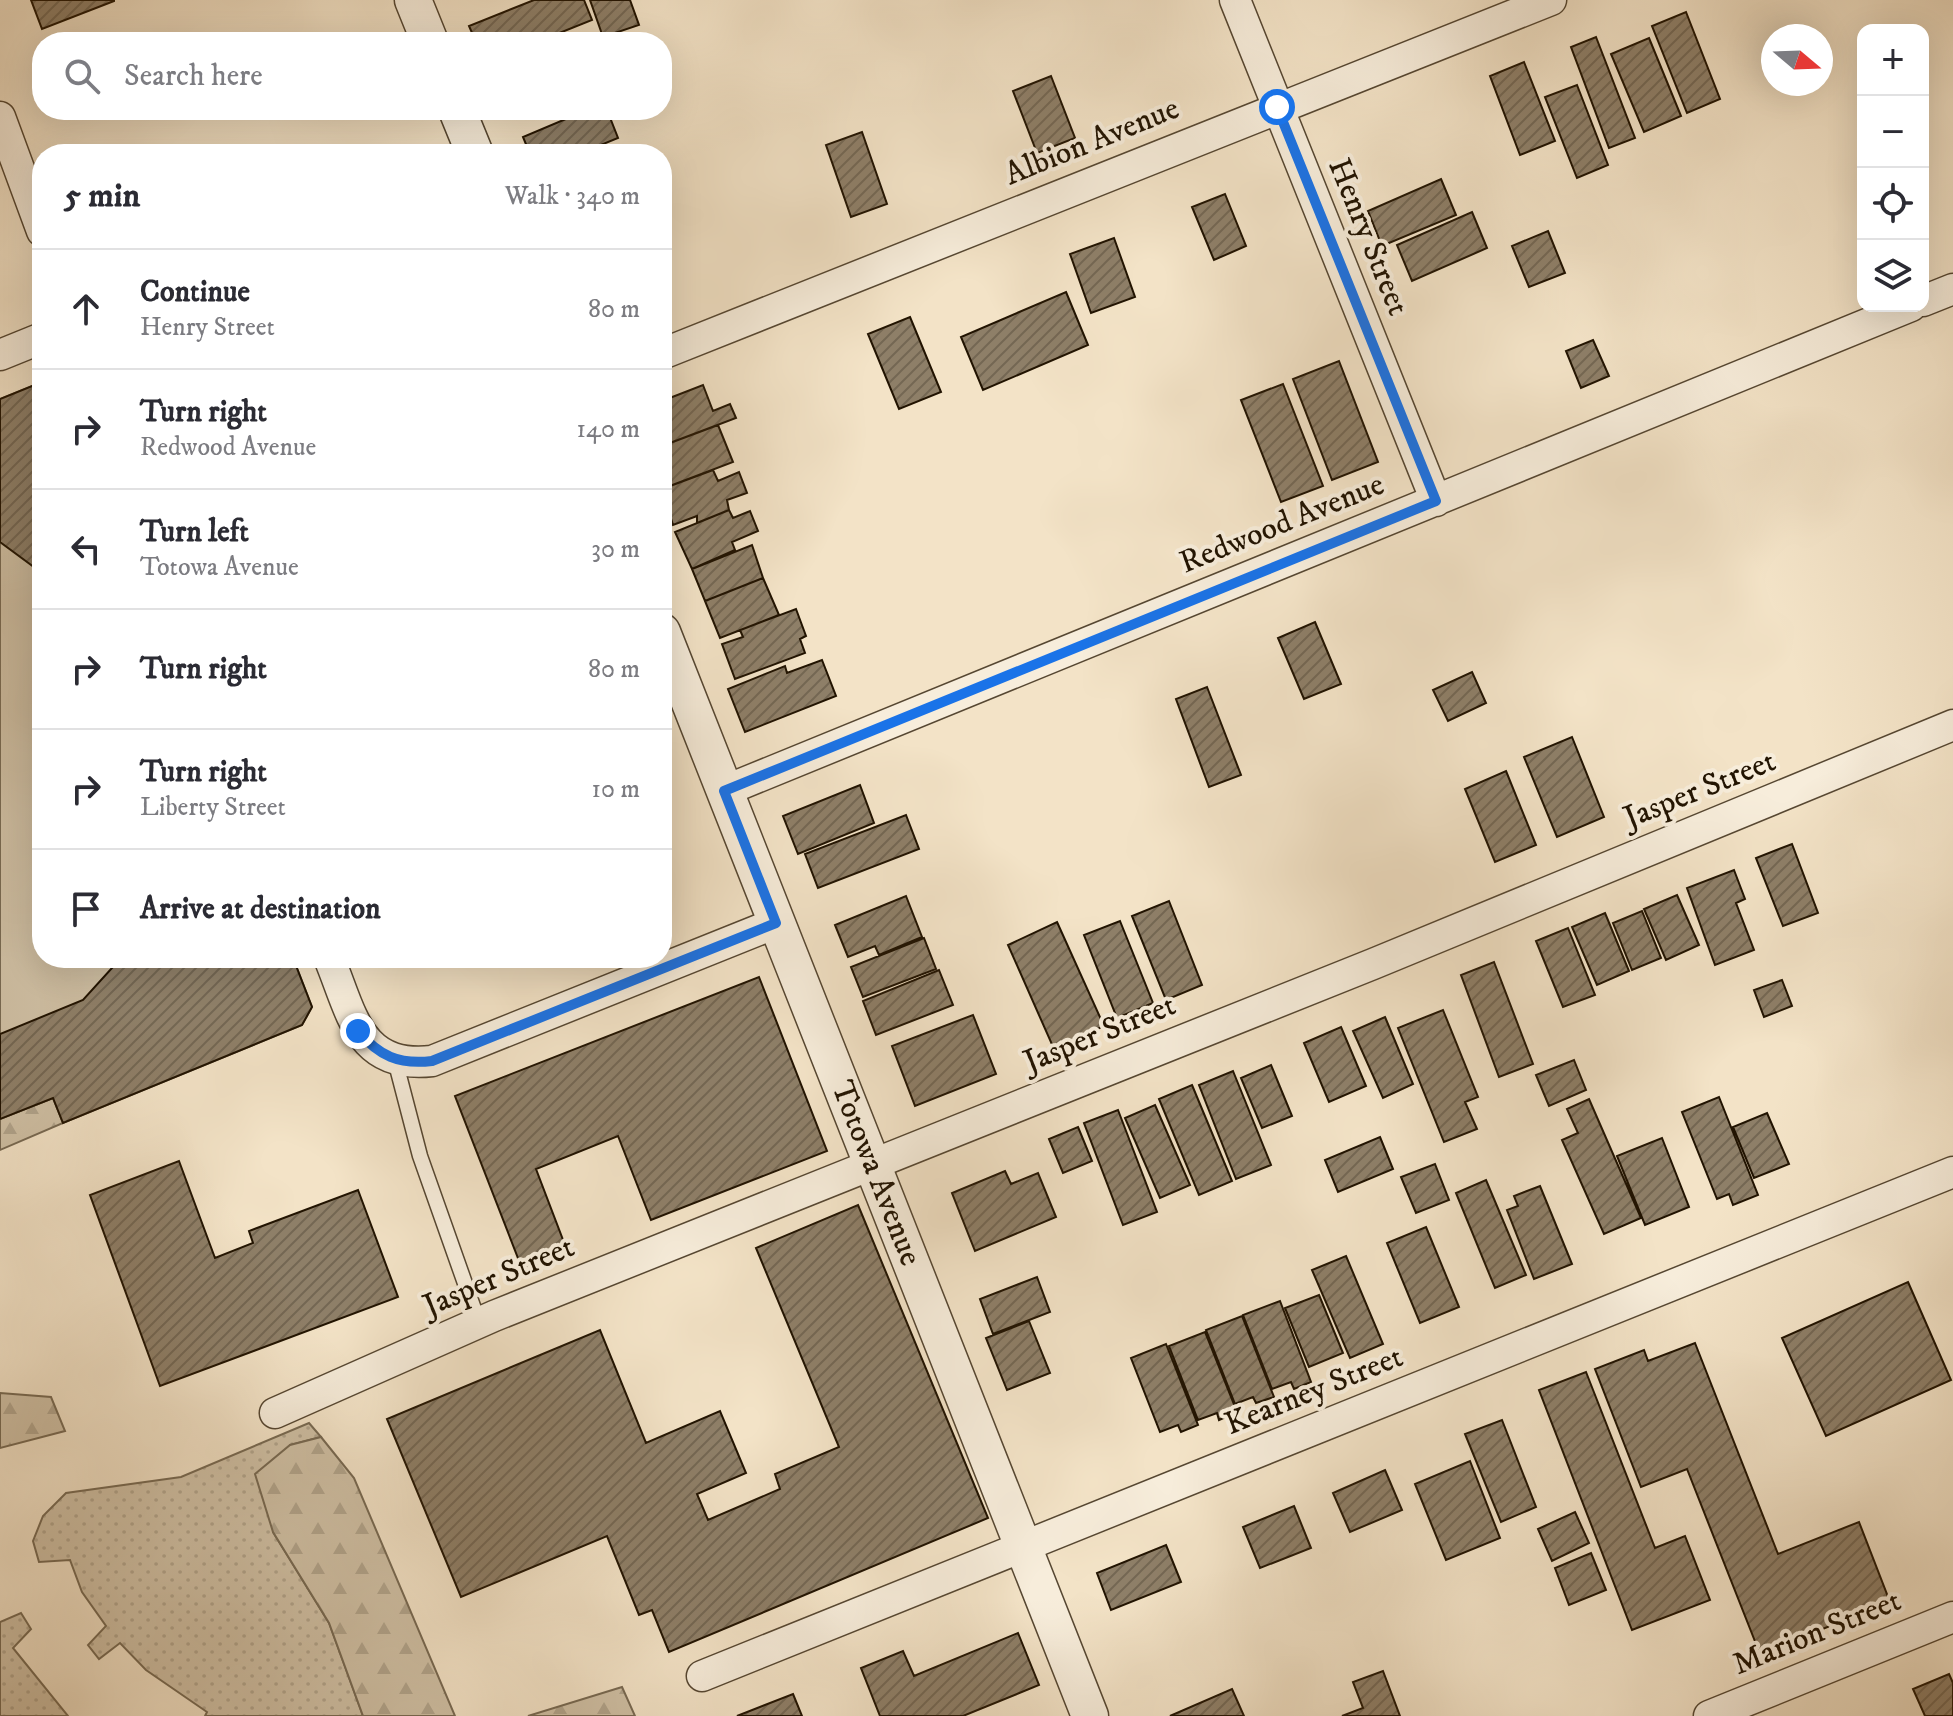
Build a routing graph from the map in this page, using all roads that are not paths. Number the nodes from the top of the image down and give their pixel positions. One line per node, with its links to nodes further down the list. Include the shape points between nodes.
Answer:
1 (1235, 0): 5 (street, Henry Street)
2 (1551, 0): 5 (street, Albion Avenue)
3 (418, 1): 4 (street)
4 (427, 32)
5 (1277, 107): 14 (street, Albion Avenue); 16 (street, Henry Street)
6 (0, 117): 9 (street)
7 (461, 120): 8 (street)
8 (471, 144)
9 (32, 204)
10 (1953, 289): 11 (street)
11 (1929, 299)
12 (1896, 312): 16 (street, Redwood Avenue)
13 (32, 342): 15 (street)
14 (672, 350)
15 (0, 355)
16 (1436, 501): 19 (street, Redwood Avenue)
17 (672, 658): 19 (street, Totowa Avenue)
18 (1953, 725): 25 (street, Jasper Street)
19 (724, 791): 20 (street, Totowa Avenue)
20 (776, 923): 21 (street); 25 (street, Totowa Avenue)
21 (672, 965)
22 (333, 968): 24 (street, via 358,1031)
23 (664, 968): 24 (street, via 432,1061)
24 (395, 1060): 27 (lane, via 420,1156)
25 (872, 1165): 27 (street, Jasper Street); 29 (street, Totowa Avenue)
26 (1953, 1172): 29 (street, Kearney Street)
27 (479, 1323): 28 (street, Jasper Street)
28 (275, 1413)
29 (1023, 1547): 31 (street, Kearney Street); 32 (street, Totowa Avenue)
30 (1953, 1617): 33 (street, Marion Street)
31 (702, 1676)
32 (1090, 1716)
33 (1709, 1716)

